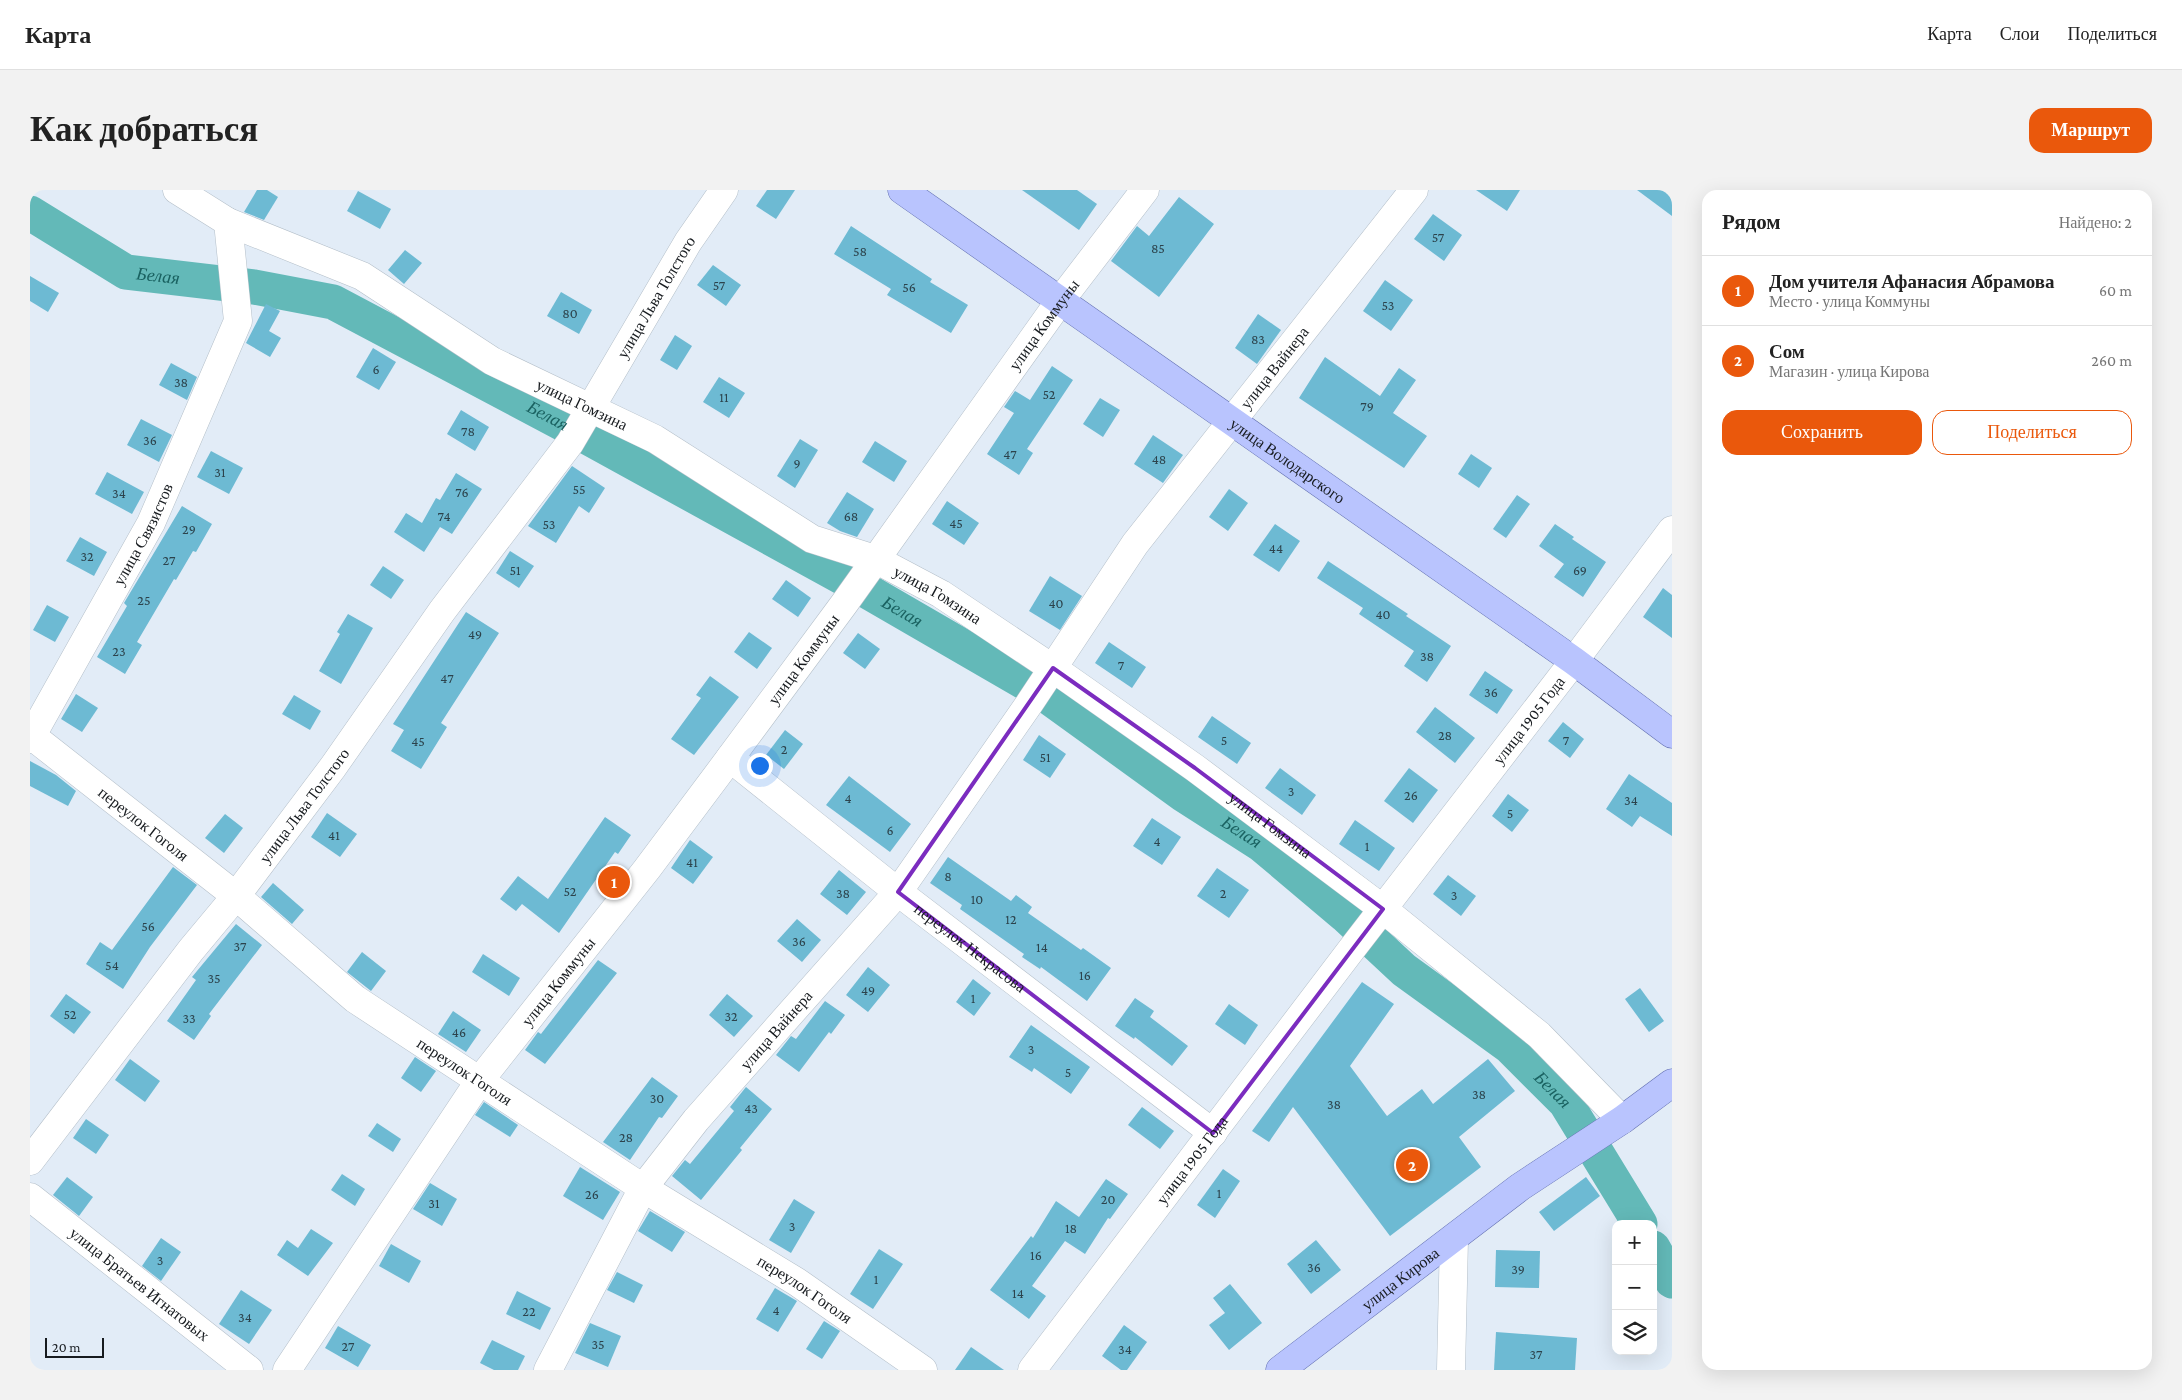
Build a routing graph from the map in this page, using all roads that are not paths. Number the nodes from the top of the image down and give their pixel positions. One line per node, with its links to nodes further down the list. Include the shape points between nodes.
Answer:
1 (177, 190): 6 (street, улица Гомзина)
2 (724, 190): 8 (street, улица Льва Толстого, via 688,242)
3 (902, 190): 7 (main road, улица Володарского)
4 (1145, 190): 7 (street, улица Коммуны)
5 (1414, 190): 9 (street, улица Вайнера)
6 (228, 222): 8 (street, улица Гомзина, via 362,276 492,361); 15 (street, улица Связистов, via 238,321 151,523)
7 (1060, 301): 9 (main road, улица Володарского); 11 (street, улица Коммуны)
8 (592, 408): 11 (street, улица Гомзина, via 655,439 812,539); 18 (street, улица Льва Толстого, via 570,443 442,611 333,767)
9 (1233, 421): 12 (main road, улица Володарского); 13 (street, улица Вайнера, via 1135,544)
10 (1672, 530): 12 (street, улица 1905 Года)
11 (875, 560): 13 (street, улица Гомзина, via 940,594); 16 (street, улица Коммуны)
12 (1574, 661): 14 (main road, улица Володарского); 19 (street, улица 1905 Года)
13 (1053, 668): 17 (street, улица Вайнера); 19 (street, улица Гомзина, via 1195,768)
14 (1672, 734)
15 (31, 737): 18 (street, переулок Гоголя)
16 (730, 758): 17 (street, переулок Некрасова); 20 (street, улица Коммуны, via 647,869)
17 (898, 892): 23 (street, переулок Некрасова); 25 (street, улица Вайнера, via 696,1120)
18 (236, 896): 20 (street, переулок Гоголя, via 355,998); 24 (street, улица Льва Толстого)
19 (1384, 909): 22 (street, улица Гомзина, via 1539,1035); 23 (street, улица 1905 Года)
20 (480, 1080): 25 (street, переулок Гоголя); 29 (street, улица Коммуны)
21 (1672, 1083): 22 (main road, улица Кирова)
22 (1622, 1120): 27 (main road, улица Кирова, via 1520,1187)
23 (1213, 1133): 32 (street, улица 1905 Года)
24 (30, 1161)
25 (643, 1188): 30 (street, улица Вайнера); 31 (street, переулок Гоголя, via 797,1282)
26 (30, 1197): 28 (street, улица Братьев Игнатовых)
27 (1454, 1239): 33 (main road, улица Кирова); 34 (street)
28 (249, 1370)
29 (287, 1370)
30 (548, 1370)
31 (923, 1370)
32 (1032, 1370)
33 (1280, 1370)
34 (1451, 1370)

